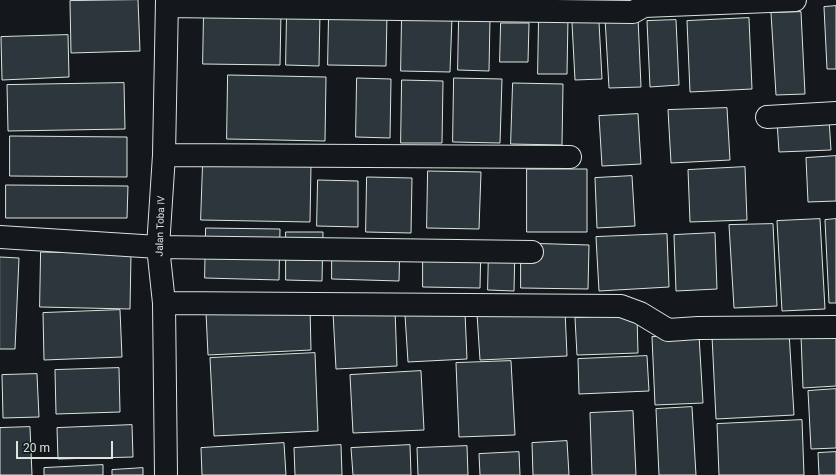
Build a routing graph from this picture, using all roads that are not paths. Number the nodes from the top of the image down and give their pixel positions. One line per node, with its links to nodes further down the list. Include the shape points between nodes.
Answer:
1 (795, 0): 3 (street)
2 (167, 3): 3 (street, via 633,12); 6 (street, Jalan Toba IV)
3 (645, 3)
4 (836, 113): 5 (street)
5 (767, 117)
6 (164, 155): 7 (street); 9 (street, Jalan Toba IV)
7 (570, 157)
8 (0, 237): 9 (street)
9 (158, 247): 10 (street); 11 (street, Jalan Toba IV)
10 (532, 252)
11 (164, 302): 12 (street, via 621,306 640,313 668,330); 13 (street, Jalan Toba IV)
12 (836, 327)
13 (166, 475)

